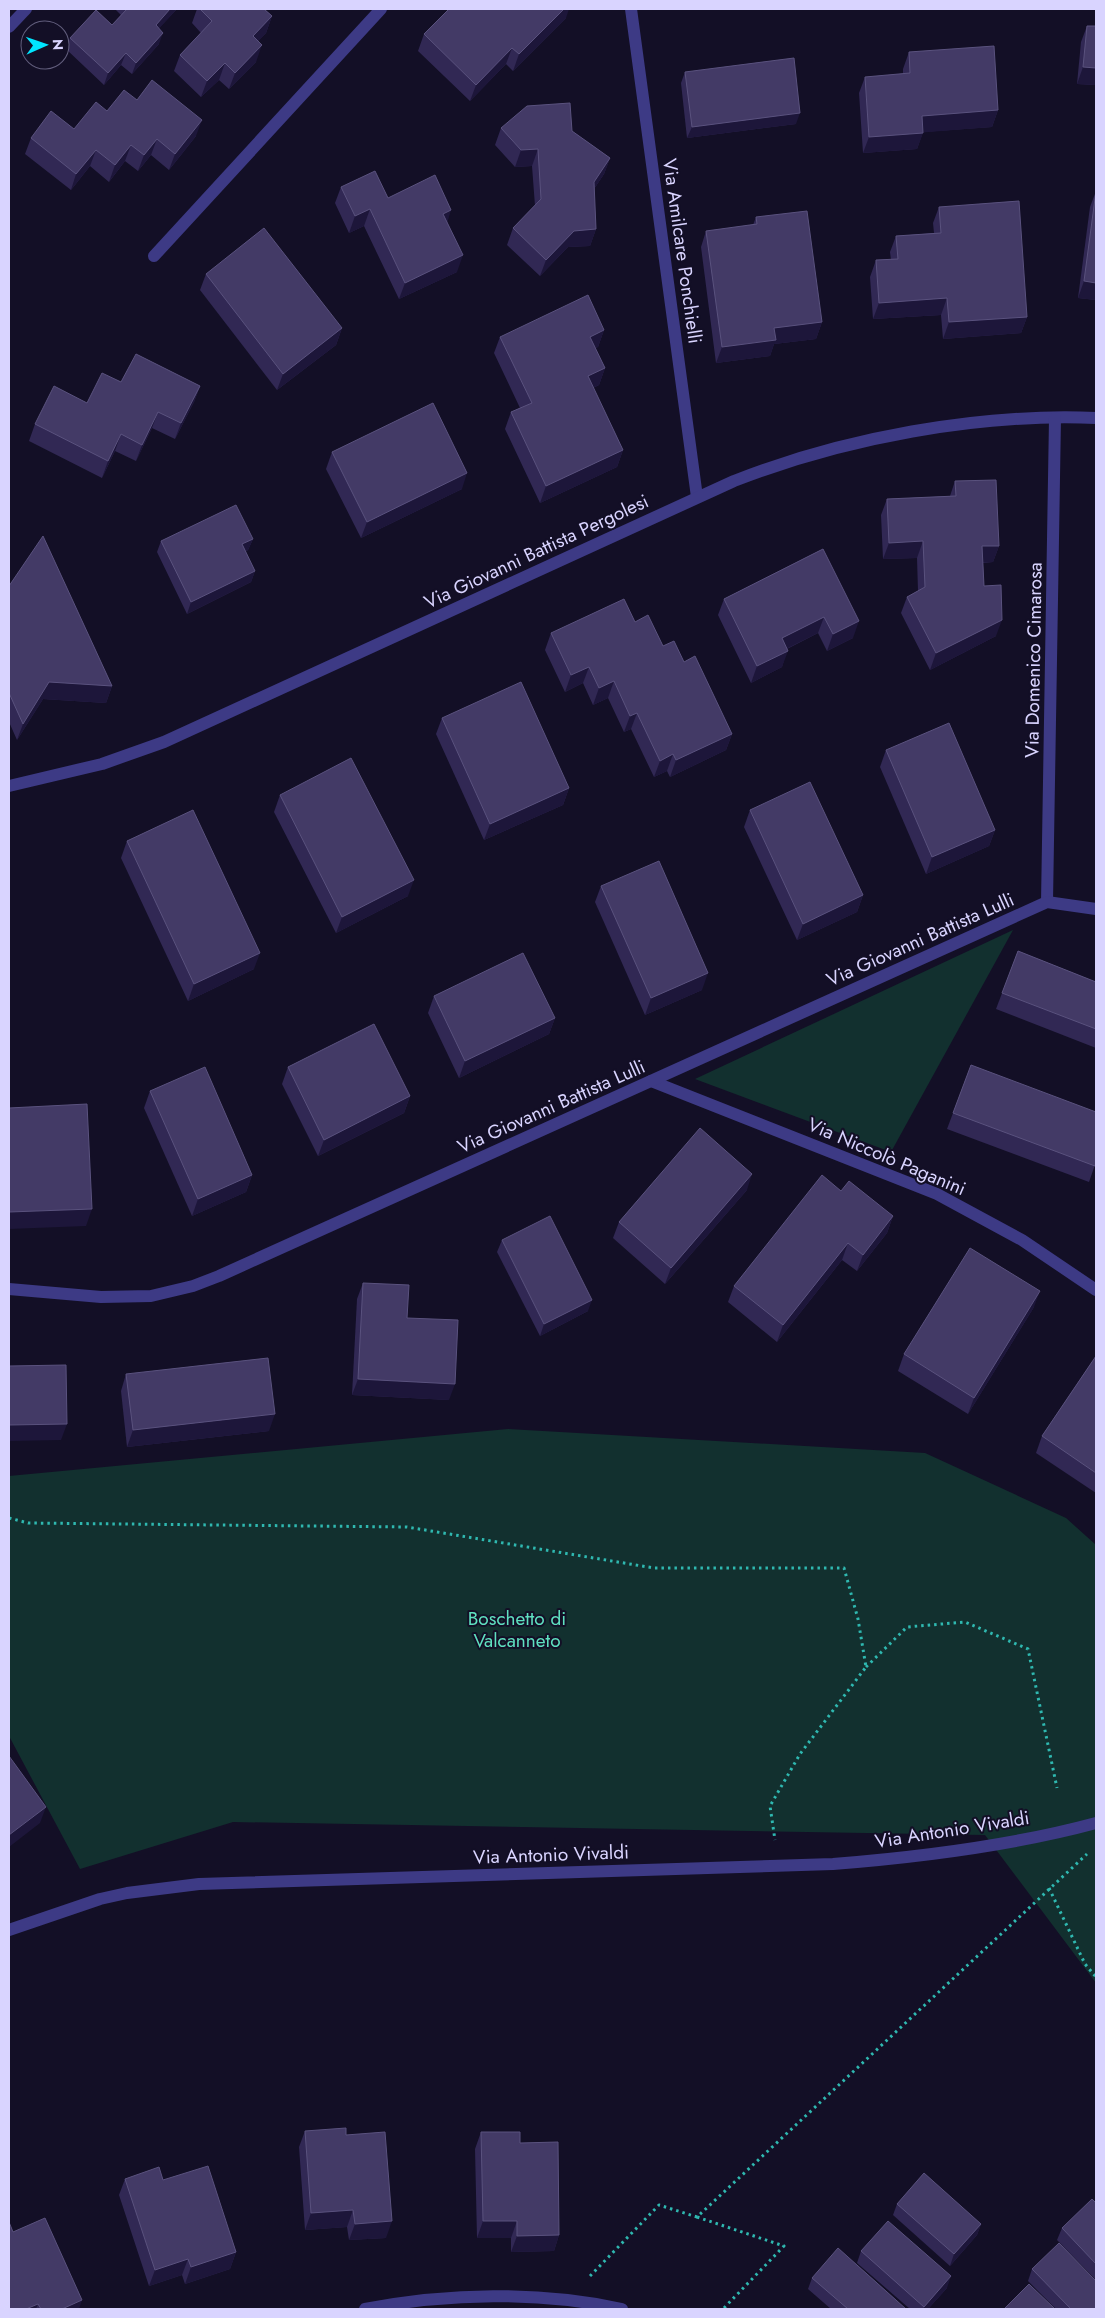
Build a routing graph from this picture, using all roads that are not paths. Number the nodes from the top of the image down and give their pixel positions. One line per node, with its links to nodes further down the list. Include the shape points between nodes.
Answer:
1 (26, 9): 4 (street)
2 (381, 9): 5 (street)
3 (631, 9): 8 (street, Via Amilcare Ponchielli)
4 (9, 27)
5 (154, 256)
6 (1055, 418): 7 (street, Via Giovanni Battista Pergolesi); 8 (street, Via Giovanni Battista Pergolesi, via 954,426 852,443 775,464); 10 (street, Via Domenico Cimarosa)
7 (1096, 418)
8 (698, 497): 9 (street, Via Giovanni Battista Pergolesi, via 164,742 102,764)
9 (9, 786)
10 (1047, 902): 11 (street); 12 (street, Via Giovanni Battista Lulli)
11 (1096, 909)
12 (651, 1081): 13 (street, Via Giovanni Battista Lulli, via 193,1286 166,1294 134,1297); 14 (street, Via Niccolò Paganini, via 937,1194 1022,1240)
13 (9, 1289)
14 (1096, 1290)
15 (1096, 1823): 16 (street, Via Antonio Vivaldi, via 1007,1842 842,1864 199,1884 100,1899)
16 (9, 1930)
17 (364, 2309): 18 (street, via 451,2298 527,2298)
18 (622, 2309)

